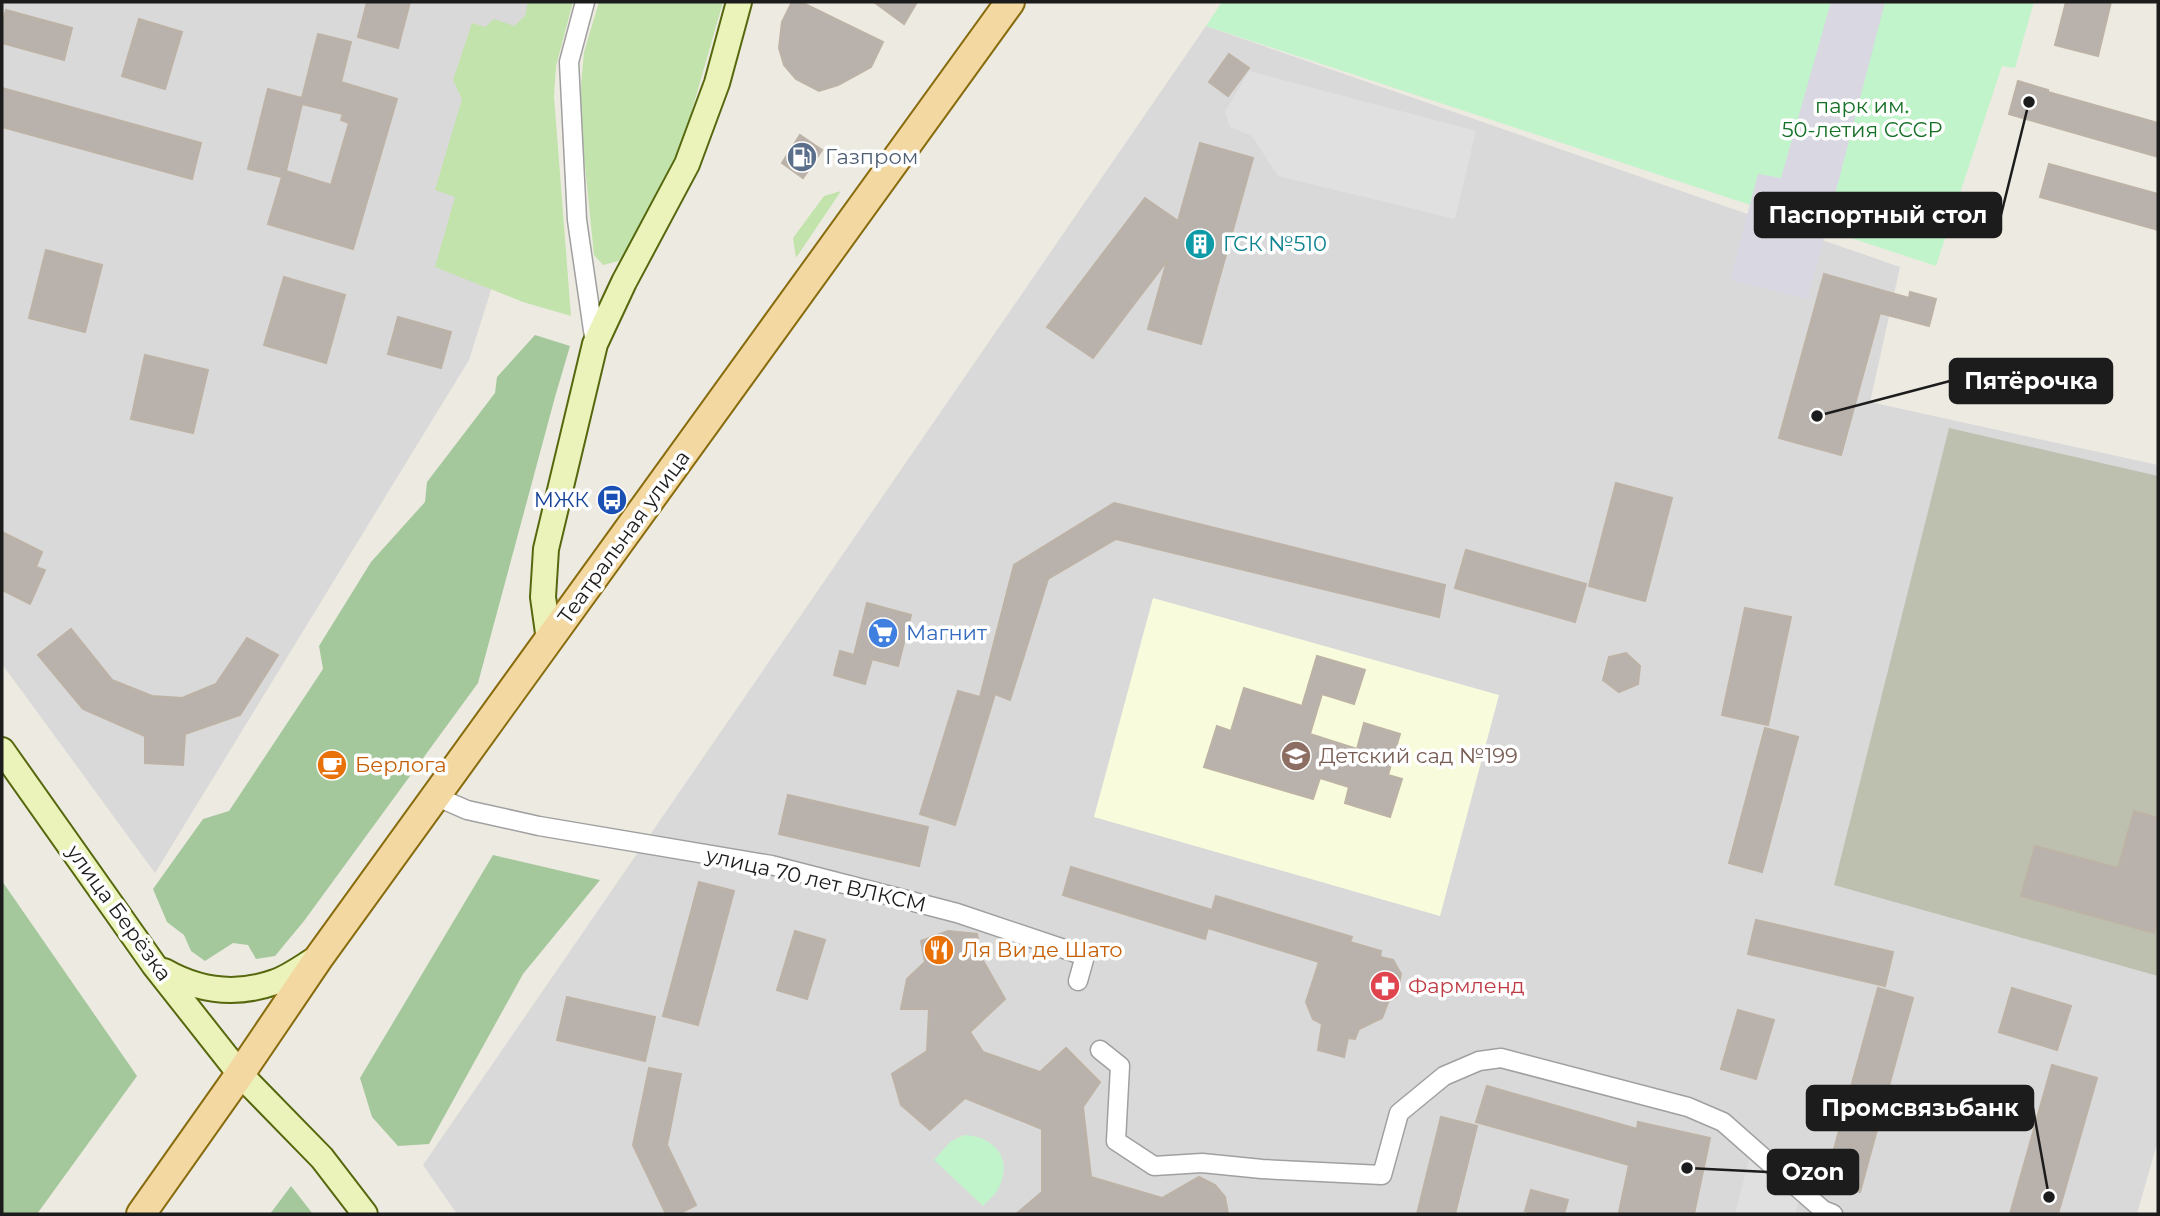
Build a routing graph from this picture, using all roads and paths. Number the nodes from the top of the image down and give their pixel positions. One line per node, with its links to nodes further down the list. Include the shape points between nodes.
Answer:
1 (585, 2): 4 (street, via 569,62 577,220)
2 (739, 2): 4 (main road, via 717,83 687,164)
3 (1010, 2): 5 (main road, Театральная улица)
4 (595, 344): 5 (main road, via 546,549 543,597)
5 (549, 640): 7 (main road, Театральная улица)
6 (2, 750): 9 (main road, улица Берёзка)
7 (435, 796): 8 (main road, Театральная улица); 10 (street, улица 70 лет ВЛКСМ, via 467,810 771,865 957,913 1085,956)
8 (320, 956): 9 (main road, via 276,982 228,992 186,983); 12 (main road, Театральная улица)
9 (154, 965): 12 (main road, улица Берёзка)
10 (1078, 981)
11 (1100, 1049): 15 (street, via 1120,1066 1116,1141 1154,1167 1202,1163 1382,1175 1399,1114 1444,1076 1479,1061 1502,1058 1688,1107 1723,1122)
12 (240, 1074): 13 (main road, Театральная улица); 14 (main road, улица Берёзка, via 321,1158)
13 (141, 1214)
14 (365, 1214)
15 (1833, 1214)

